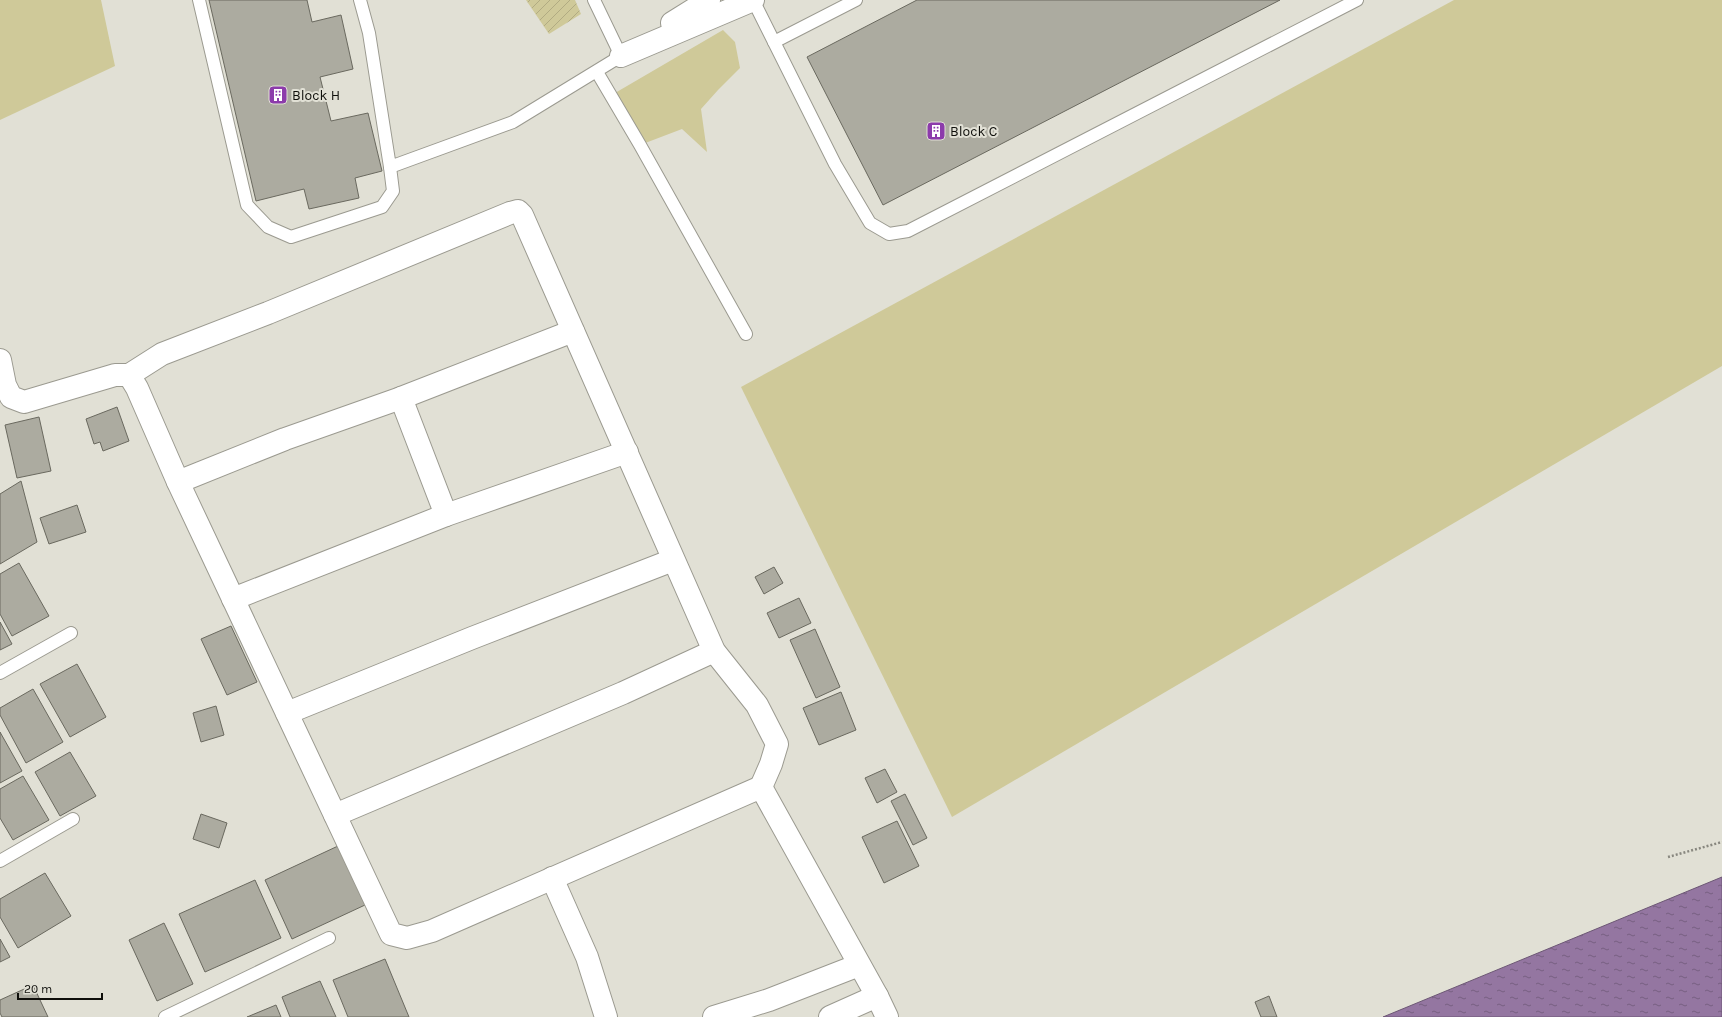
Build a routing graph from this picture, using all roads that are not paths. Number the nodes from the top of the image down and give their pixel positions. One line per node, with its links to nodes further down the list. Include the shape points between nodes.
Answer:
1 (199, 0): 11 (lane, via 247,205 268,227 290,237 382,207 393,191)
2 (360, 0): 11 (lane, via 369,33)
3 (594, 0): 9 (lane)
4 (709, 0): 9 (street)
5 (753, 0): 8 (lane); 9 (street)
6 (856, 0): 8 (lane)
7 (1357, 0): 8 (lane, via 908,231 889,234 870,223 835,164)
8 (774, 42)
9 (621, 56): 10 (lane)
10 (596, 72): 11 (lane, via 513,122); 13 (lane)
11 (390, 167)
12 (572, 331): 15 (street, via 522,215 518,211 162,354); 16 (street); 17 (street)
13 (746, 334)
14 (0, 360): 15 (street, via 4,385 11,397 24,402 115,375)
15 (129, 375): 18 (street)
16 (401, 398): 18 (street, via 285,439); 19 (street)
17 (627, 452): 19 (street); 20 (street)
18 (178, 482): 21 (street)
19 (446, 516): 21 (street)
20 (673, 560): 23 (street); 25 (street)
21 (233, 599): 25 (street)
22 (71, 633): 24 (lane)
23 (714, 651): 26 (street, via 757,705 777,744); 27 (street, via 624,693)
24 (0, 673)
25 (287, 713): 27 (street)
26 (761, 787): 30 (street); 32 (street)
27 (334, 815): 30 (street, via 391,934 407,938 432,931)
28 (73, 819): 29 (lane)
29 (0, 861)
30 (552, 878): 35 (street, via 587,957)
31 (329, 938): 34 (lane)
32 (859, 965): 33 (street); 36 (street, via 769,1000)
33 (877, 996): 37 (street); 38 (street)
34 (165, 1017)
35 (606, 1017)
36 (714, 1017)
37 (830, 1017)
38 (887, 1017)

